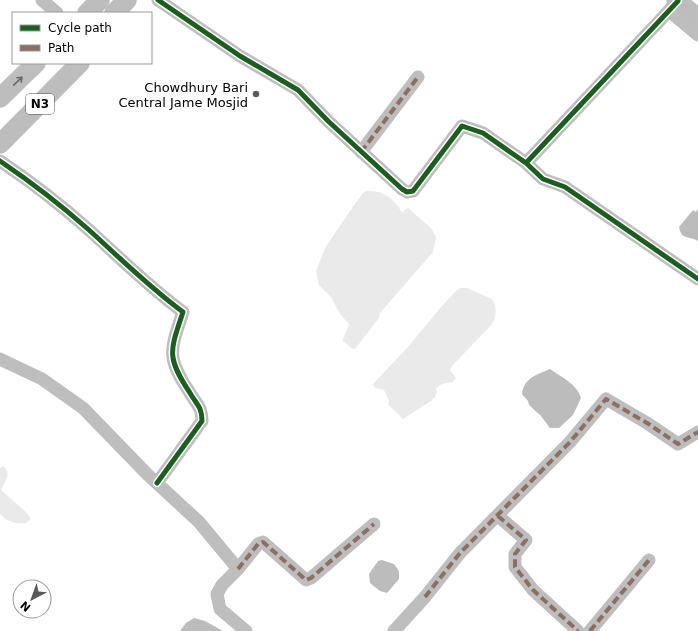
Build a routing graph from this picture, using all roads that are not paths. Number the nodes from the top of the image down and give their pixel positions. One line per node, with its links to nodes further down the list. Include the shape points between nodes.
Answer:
1 (42, 0): 7 (street)
2 (100, 0): 8 (highway)
3 (127, 0): 9 (highway)
4 (141, 0): 10 (highway)
5 (158, 0): 20 (street, via 240,56 298,90)
6 (674, 4): 11 (highway); 12 (street); 22 (street)
7 (56, 12)
8 (88, 12)
9 (115, 12)
10 (129, 12)
11 (698, 18)
12 (698, 35)
13 (35, 64): 17 (highway, N3, one-way to 13)
14 (64, 64): 18 (highway)
15 (79, 64): 19 (highway, N3)
16 (418, 77): 20 (street)
17 (0, 98)
18 (0, 129)
19 (0, 144)
20 (361, 152): 22 (street, via 407,192 413,191 462,126 483,133)
21 (0, 160): 26 (street, via 30,181 89,230 147,284 183,312 172,349 173,360 177,373 202,411 202,421)
22 (526, 163): 23 (street, via 544,178 565,187)
23 (698, 279)
24 (0, 359): 26 (street, via 42,380 83,408)
25 (698, 432): 27 (street, via 678,444 606,399 570,442)
26 (157, 484): 30 (street, via 199,522)
27 (498, 516): 32 (street, via 460,553); 33 (street, via 526,540 515,554 515,567 533,590)
28 (374, 524): 30 (street, via 306,580 263,542 258,544)
29 (649, 560): 34 (street)
30 (238, 569): 31 (street, via 217,594 220,610)
31 (246, 631)
32 (394, 631)
33 (578, 631)
34 (590, 631)

